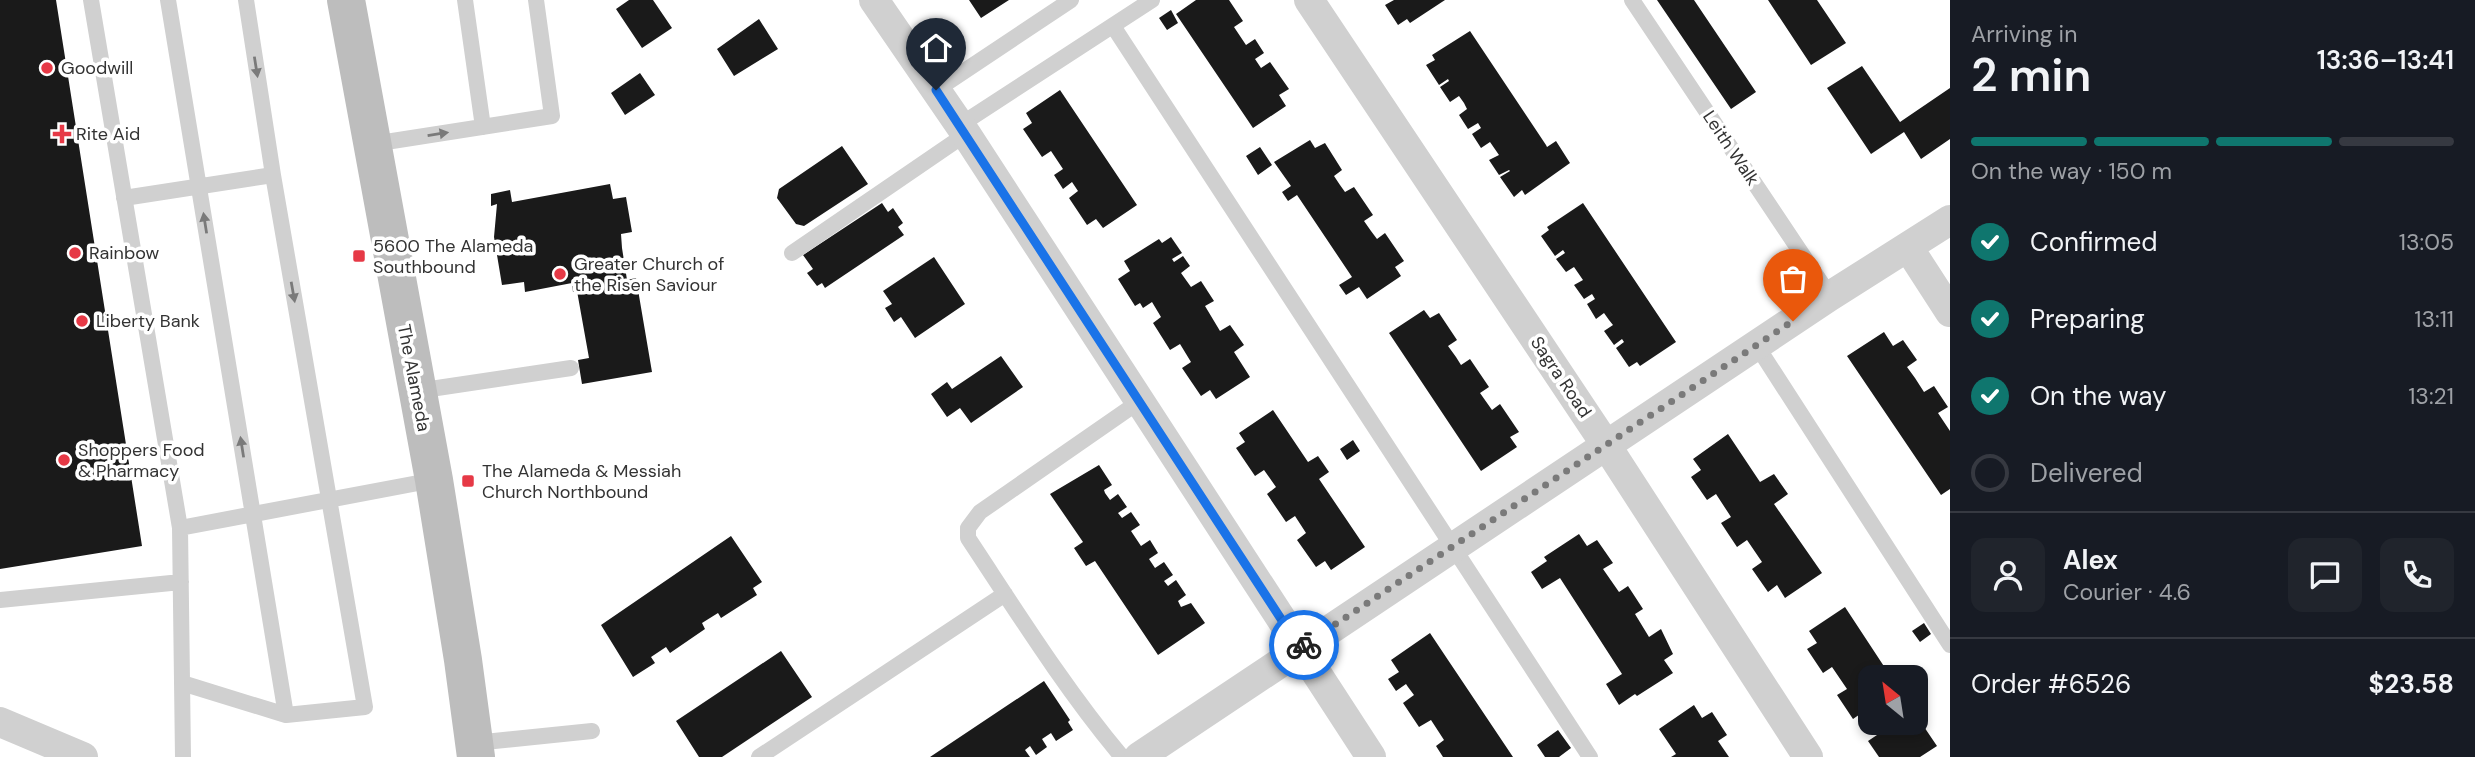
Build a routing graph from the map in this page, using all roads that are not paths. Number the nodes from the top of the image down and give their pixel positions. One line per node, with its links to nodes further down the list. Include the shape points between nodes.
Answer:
1 (91, 0): 19 (lane)
2 (169, 0): 18 (lane)
3 (246, 0): 17 (lane, one-way to 17)
4 (465, 0): 14 (lane)
5 (536, 0): 14 (lane, via 552,116)
6 (874, 0): 13 (street)
7 (1072, 0): 13 (lane)
8 (1152, 0): 12 (lane)
9 (1309, 0): 29 (street, Sagra Road)
10 (1632, 0): 23 (lane, Leith Walk)
11 (353, 2): 16 (main road, The Alameda)
12 (1113, 26): 15 (lane); 34 (lane)
13 (936, 90): 15 (street)
14 (483, 127): 16 (lane, one-way to 14)
15 (963, 130): 22 (lane); 28 (street)
16 (371, 144): 27 (main road, The Alameda)
17 (273, 175): 18 (lane); 31 (lane, one-way to 31)
18 (199, 186): 19 (lane); 32 (lane, one-way to 18)
19 (124, 198): 33 (lane)
20 (1950, 220): 21 (street)
21 (1908, 247): 23 (street); 24 (street)
22 (792, 253)
23 (1830, 296): 25 (street)
24 (1950, 312)
25 (1757, 345): 29 (street); 38 (lane)
26 (571, 368): 27 (lane)
27 (417, 391): 30 (main road, The Alameda)
28 (1140, 401): 36 (lane, via 980,512 968,528 968,538); 39 (street)
29 (1606, 445): 34 (street); 52 (street, Sagra Road)
30 (434, 480): 31 (lane); 44 (main road, The Alameda)
31 (329, 500): 32 (lane); 41 (lane, via 365,707)
32 (253, 515): 33 (lane); 41 (lane)
33 (180, 528): 35 (lane)
34 (1452, 547): 39 (street); 51 (lane)
35 (181, 582): 37 (lane); 40 (lane)
36 (1005, 594): 47 (lane); 48 (lane)
37 (0, 600)
38 (1950, 645)
39 (1300, 648): 49 (street); 50 (street)
40 (182, 683): 41 (lane); 46 (lane)
41 (286, 715)
42 (0, 722): 45 (street)
43 (592, 732): 44 (lane)
44 (475, 750)
45 (83, 757)
46 (183, 757)
47 (759, 757)
48 (1122, 757)
49 (1139, 757)
50 (1371, 757)
51 (1590, 757)
52 (1808, 757)

